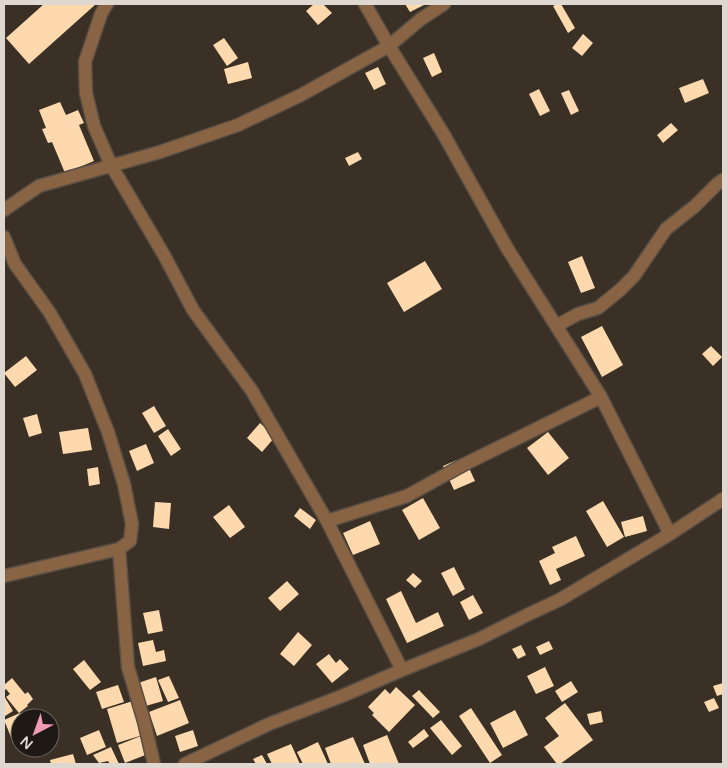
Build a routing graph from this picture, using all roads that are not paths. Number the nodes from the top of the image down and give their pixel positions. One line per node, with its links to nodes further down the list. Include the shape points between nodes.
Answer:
1 (107, 4): 5 (street, via 85,62 86,93 94,126)
2 (365, 4): 4 (street)
3 (444, 4): 4 (street)
4 (389, 46): 5 (street, via 301,95 238,124 160,152); 9 (street)
5 (111, 165): 7 (street, via 39,186); 12 (street, via 192,310 252,391)
6 (723, 180): 9 (street, via 666,228 634,276 620,290 598,308)
7 (4, 210)
8 (4, 236): 14 (street, via 15,264 50,313 85,374 108,432 132,524 130,541)
9 (556, 326): 10 (street)
10 (601, 397): 12 (street, via 407,496); 13 (street)
11 (723, 499): 13 (street)
12 (327, 521): 16 (street)
13 (670, 534): 16 (street, via 560,599 479,639)
14 (119, 549): 15 (street); 17 (street, via 128,667)
15 (4, 576)
16 (402, 670): 18 (street, via 268,724)
17 (154, 764)
18 (185, 764)

